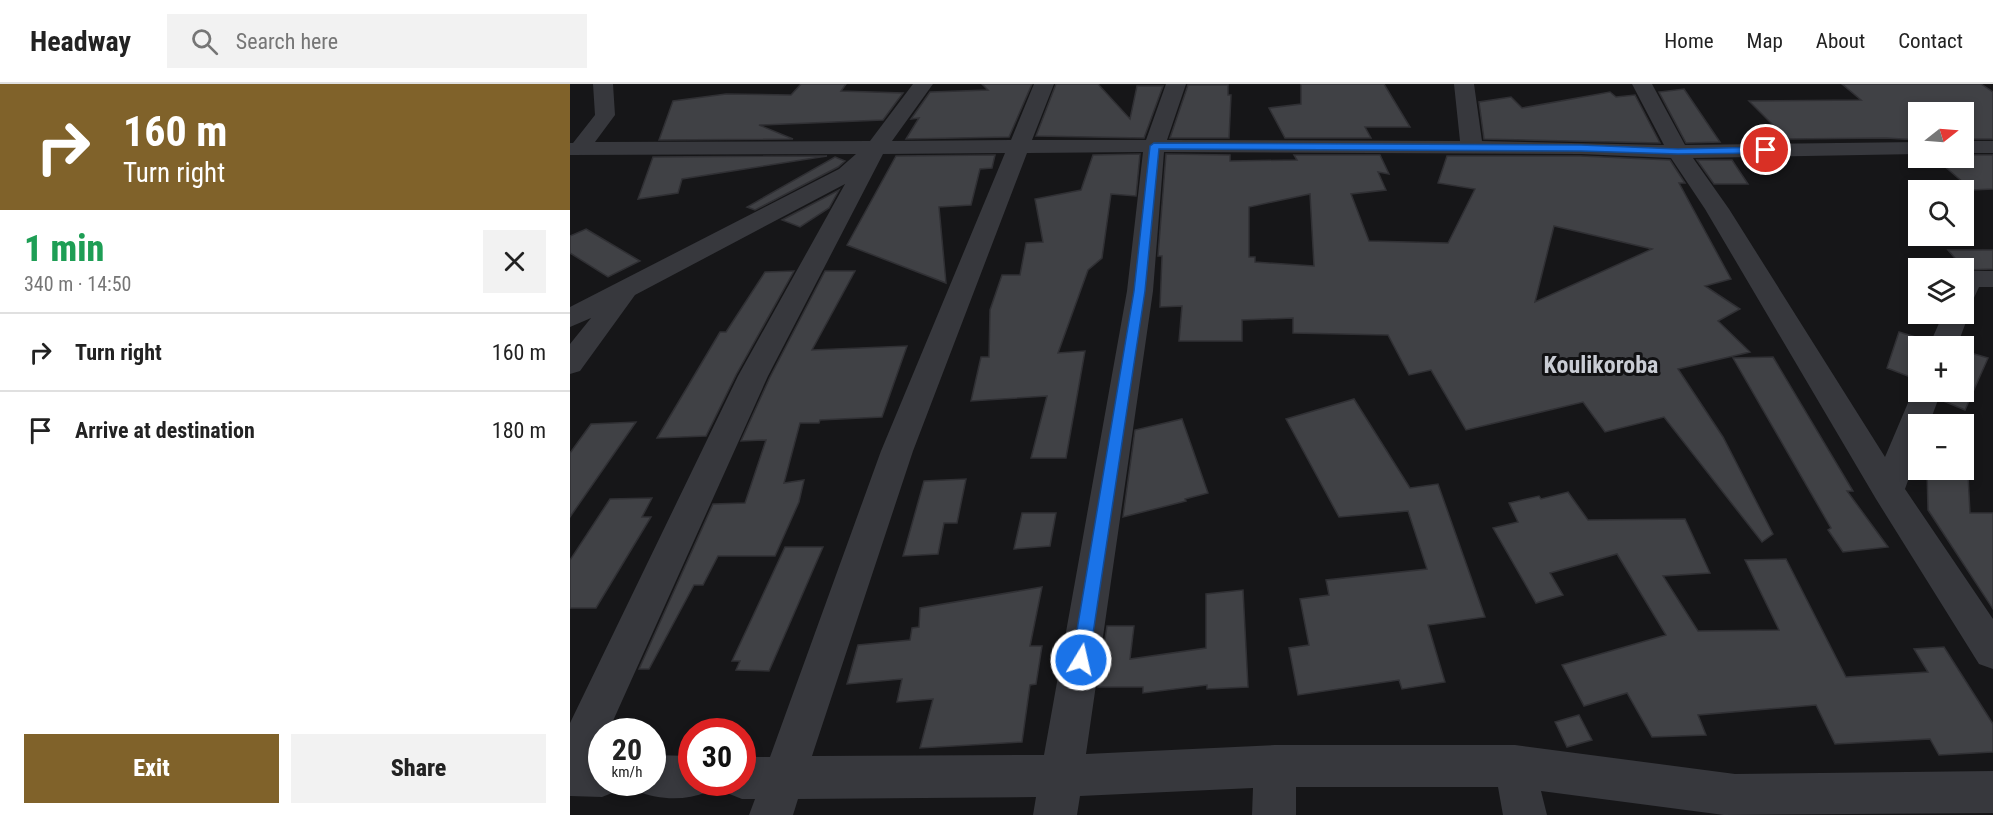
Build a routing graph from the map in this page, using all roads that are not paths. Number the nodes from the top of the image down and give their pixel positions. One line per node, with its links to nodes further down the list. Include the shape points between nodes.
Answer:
1 (603, 84): 13 (street, via 605,115)
2 (923, 84): 14 (street)
3 (1044, 84): 8 (street)
4 (1176, 84): 7 (street)
5 (1464, 84): 11 (street)
6 (1642, 84): 15 (street)
7 (1154, 146): 8 (street); 11 (street); 31 (street, via 1140,291)
8 (1019, 147): 14 (street); 32 (street, via 897,451)
9 (1974, 147): 10 (street)
10 (1993, 147)
11 (1472, 148): 15 (street)
12 (1908, 148): 15 (street)
13 (574, 149): 14 (street)
14 (875, 149): 18 (street, via 847,174); 26 (street, via 753,376)
15 (1678, 152): 22 (street, via 1717,209)
16 (1974, 279): 17 (street)
17 (1993, 279)
18 (629, 288): 19 (street); 20 (street)
19 (570, 318)
20 (570, 364)
21 (1922, 402): 22 (street)
22 (1888, 490): 23 (street)
23 (1993, 651)
24 (1275, 766): 25 (street); 31 (street); 34 (street)
25 (1515, 766): 33 (street, via 1735,795); 35 (street)
26 (570, 769)
27 (570, 775): 28 (street)
28 (588, 776)
29 (756, 785): 32 (street)
30 (1993, 792): 33 (street)
31 (1058, 795): 32 (street)
32 (778, 797)
33 (1844, 804)
34 (1274, 815)
35 (1525, 815)

